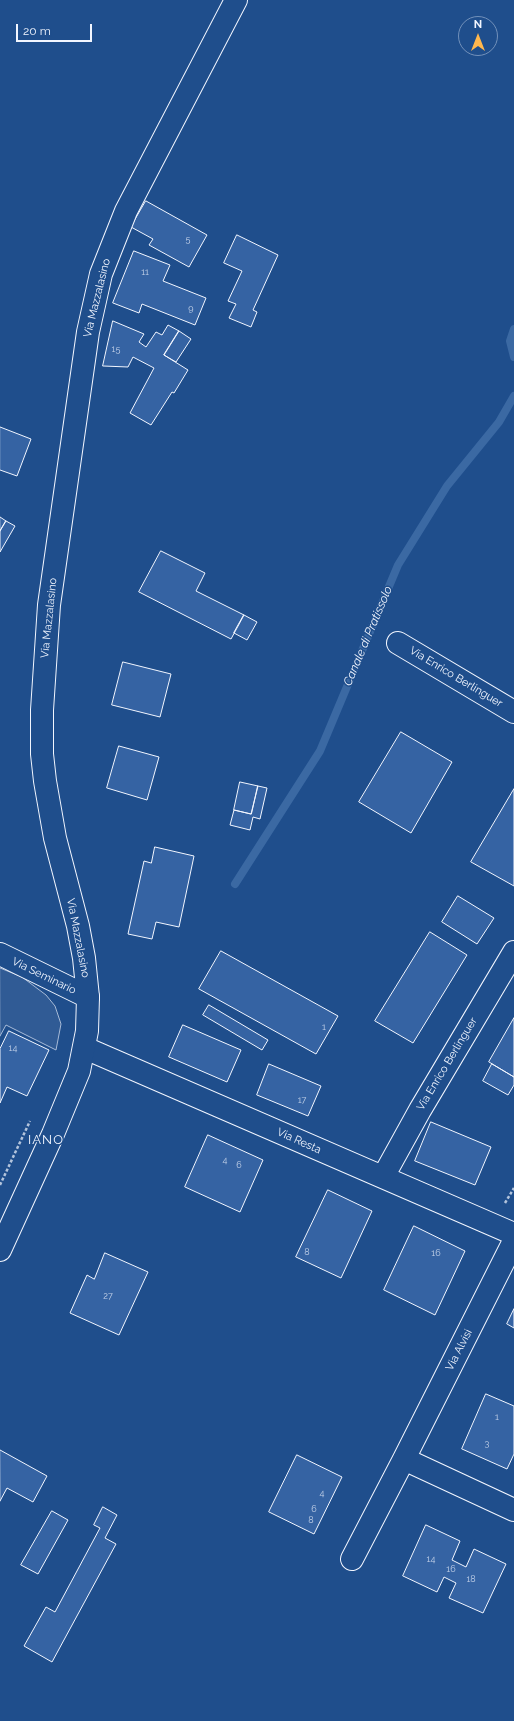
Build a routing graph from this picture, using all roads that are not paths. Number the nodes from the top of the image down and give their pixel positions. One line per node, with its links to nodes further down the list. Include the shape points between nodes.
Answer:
1 (236, 0): 6 (street, Via Mazzalasino, via 126,211 101,274 88,332 49,605 42,710 42,754 49,807 78,926)
2 (398, 643): 3 (street, Via Enrico Berlinguer)
3 (514, 712)
4 (514, 952): 8 (street, Via Enrico Berlinguer)
5 (0, 954): 6 (street, Via Seminario)
6 (88, 997): 7 (street, Via Mazzalasino)
7 (85, 1048): 8 (street, Via Resta); 11 (street, Via Mazzalasino, via 79,1071 53,1134)
8 (383, 1177): 9 (street, Via Resta)
9 (514, 1234)
10 (514, 1241): 12 (street, Via Alvisi)
11 (0, 1250)
12 (404, 1459): 13 (street); 14 (street, Via Alvisi)
13 (514, 1510)
14 (352, 1559)

